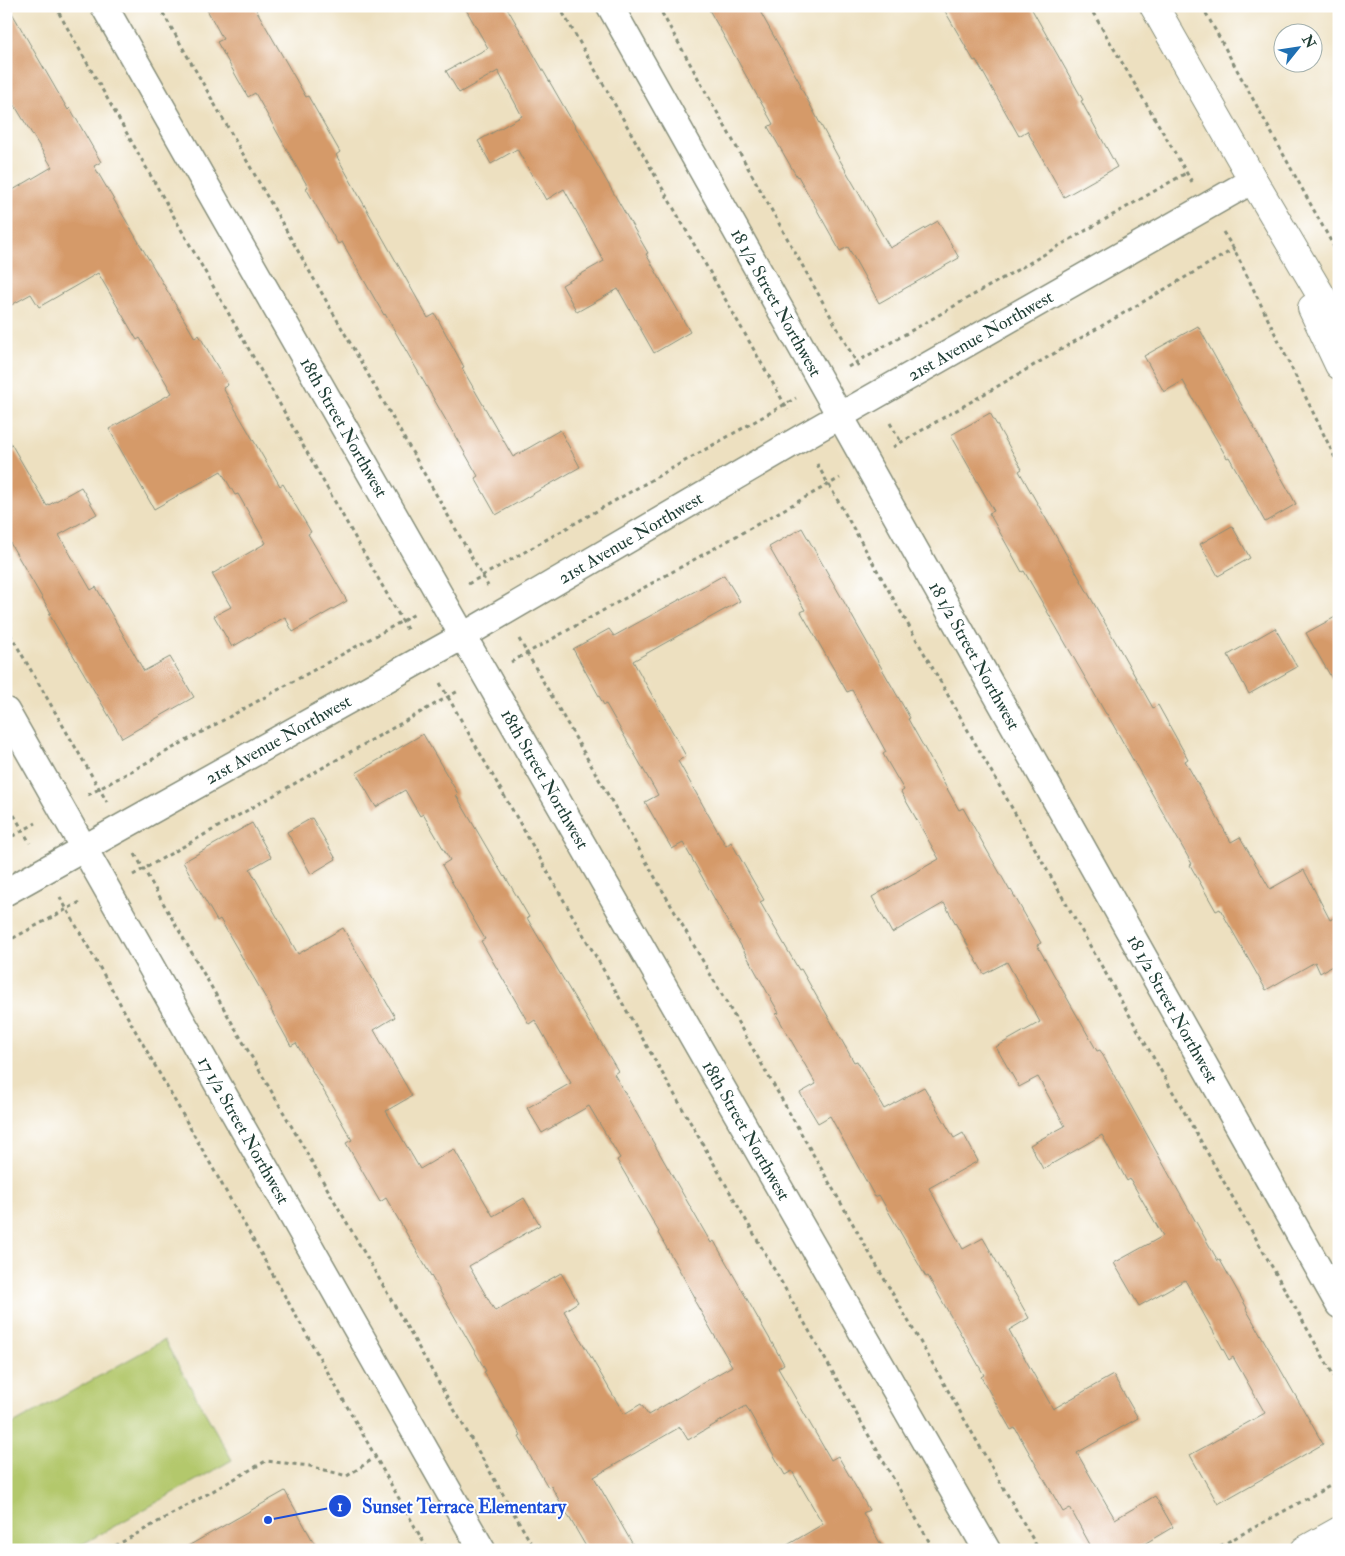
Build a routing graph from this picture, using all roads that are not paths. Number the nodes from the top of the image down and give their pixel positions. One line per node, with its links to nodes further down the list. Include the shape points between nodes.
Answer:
1 (104, 6): 8 (street, 18th Street Northwest)
2 (610, 6): 7 (street, 18 1/2 Street Northwest)
3 (1154, 6): 4 (main road)
4 (1253, 180): 5 (main road); 6 (main road); 7 (street, 21st Avenue Northwest)
5 (1339, 326)
6 (1339, 365)
7 (840, 416): 8 (street, 21st Avenue Northwest); 12 (street, 18 1/2 Street Northwest)
8 (463, 636): 10 (street, 21st Avenue Northwest); 15 (street, 18th Street Northwest)
9 (6, 711): 10 (street, 17 1/2 Street Northwest)
10 (86, 848): 11 (street, 21st Avenue Northwest); 14 (street, 17 1/2 Street Northwest)
11 (6, 892)
12 (1339, 1305)
13 (1339, 1531): 16 (main road)
14 (482, 1550)
15 (987, 1550)
16 (1305, 1550)

